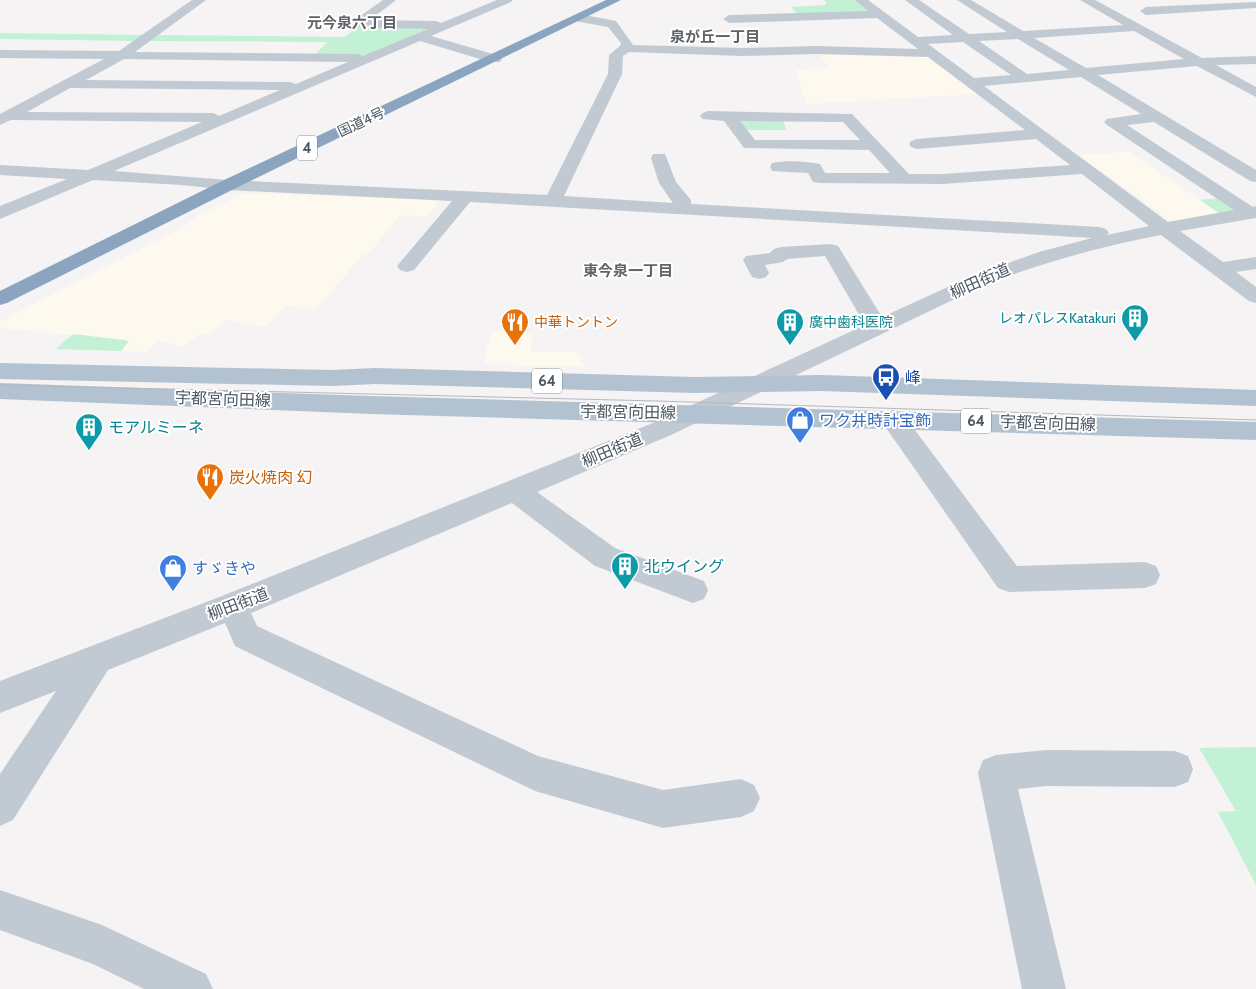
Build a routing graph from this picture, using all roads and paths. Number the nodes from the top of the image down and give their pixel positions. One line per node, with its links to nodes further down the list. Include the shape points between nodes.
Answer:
1 (200, 0): 42 (street)
2 (390, 0): 27 (street, via 357,24)
3 (507, 0): 27 (street)
4 (615, 0): 23 (highway, 国道4号 / 4)
5 (861, 0): 18 (street)
6 (903, 0): 7 (street)
7 (911, 0): 8 (street); 32 (street)
8 (928, 0)
9 (954, 0): 10 (street)
10 (963, 0): 11 (street); 28 (street, via 1001,23)
11 (972, 0)
12 (1086, 0): 22 (street)
13 (1249, 0): 15 (street)
14 (824, 4): 21 (street, via 784,5)
15 (1256, 4): 19 (street)
16 (722, 6): 25 (street)
17 (746, 6): 24 (street)
18 (878, 7): 20 (street); 33 (street)
19 (1146, 11)
20 (832, 15): 21 (street); 39 (street)
21 (792, 17): 24 (street); 37 (street)
22 (1115, 17): 26 (street); 29 (street)
23 (579, 18): 36 (street, via 612,24 628,43); 45 (highway, 国道4号 / 4)
24 (754, 18): 25 (street); 34 (street)
25 (729, 19): 38 (street, via 744,47)
26 (1039, 21)
27 (448, 25): 31 (street)
28 (1020, 28): 30 (street); 32 (street); 49 (street)
29 (1133, 28): 30 (street); 47 (street)
30 (1079, 31): 35 (street)
31 (419, 37): 43 (street); 45 (street)
32 (966, 38): 33 (street); 50 (street)
33 (915, 41): 41 (street)
34 (767, 42): 37 (street); 38 (street)
35 (1102, 44)
36 (626, 48): 38 (street); 72 (street, via 616,55 615,74)
37 (816, 50): 39 (street)
38 (750, 51)
39 (862, 51): 41 (street)
40 (0, 54): 42 (street)
41 (932, 54): 51 (street)
42 (122, 55): 43 (street); 52 (street)
43 (370, 58): 53 (street)
44 (1126, 58): 48 (street)
45 (495, 59): 70 (highway, 国道4号 / 4)
46 (1256, 60): 47 (street)
47 (1198, 62): 48 (street); 54 (street)
48 (1142, 67): 49 (street)
49 (1082, 72): 50 (street); 58 (street)
50 (1024, 78): 51 (street)
51 (971, 83): 60 (street)
52 (69, 84): 53 (street); 57 (street)
53 (301, 87): 59 (street)
54 (1256, 93)
55 (708, 116): 56 (street)
56 (728, 116): 62 (street, via 847,117); 62 (street, via 750,145)
57 (3, 117): 59 (street)
58 (1156, 117): 68 (street); 74 (street, via 1112,122)
59 (224, 118): 67 (street)
60 (1040, 134): 61 (street); 65 (street)
61 (917, 144)
62 (874, 145): 69 (street)
63 (659, 158): 73 (street, via 668,183 682,200)
64 (778, 167): 69 (street, via 814,168 819,178)
65 (1086, 168): 69 (street); 76 (street)
66 (0, 170): 67 (street)
67 (90, 175): 70 (street); 75 (street)
68 (1256, 176)
69 (906, 180)
70 (228, 186): 71 (street); 83 (highway, 国道4号 / 4)
71 (465, 197): 72 (street); 79 (street)
72 (553, 201): 73 (street)
73 (682, 209): 77 (street, via 1099,233)
74 (1253, 212): 76 (street, 柳田街道)
75 (0, 213)
76 (1166, 229): 77 (street, 柳田街道); 80 (street)
77 (1117, 238): 84 (street, 柳田街道, via 1015,265)
78 (1256, 263): 80 (street)
79 (407, 266)
80 (1220, 269): 82 (street)
81 (759, 273): 84 (street, via 753,260 776,258 781,253 831,250)
82 (1256, 297)
83 (0, 299)
84 (878, 328): 88 (street, 柳田街道)
85 (0, 357): 87 (main road, via 315,367)
86 (0, 371): 87 (main road, 宇都宮向田線 / 64)
87 (332, 378): 88 (main road, 宇都宮向田線 / 64, via 376,376 694,385)
88 (763, 383): 90 (main road, 宇都宮向田線 / 64); 91 (street, 柳田街道)
89 (5, 396): 91 (main road, 宇都宮向田線 / 64, via 234,411 372,405)
90 (1256, 398)
91 (695, 413): 92 (main road, 宇都宮向田線 / 64); 94 (street, 柳田街道)
92 (893, 419): 93 (main road, 宇都宮向田線 / 64); 95 (street, via 1009,579)
93 (1256, 430)
94 (515, 490): 96 (street, via 605,557); 97 (street, 柳田街道)
95 (1145, 575)
96 (693, 590)
97 (233, 606): 98 (street, 柳田街道); 101 (street, via 246,636 535,773 663,809)
98 (97, 658): 99 (street, 柳田街道); 102 (street)
99 (0, 697)
100 (1175, 769): 105 (street, via 1046,768 996,773)
101 (741, 798)
102 (0, 807)
103 (0, 910): 104 (street, via 102,946)
104 (191, 989)
105 (1044, 989)

